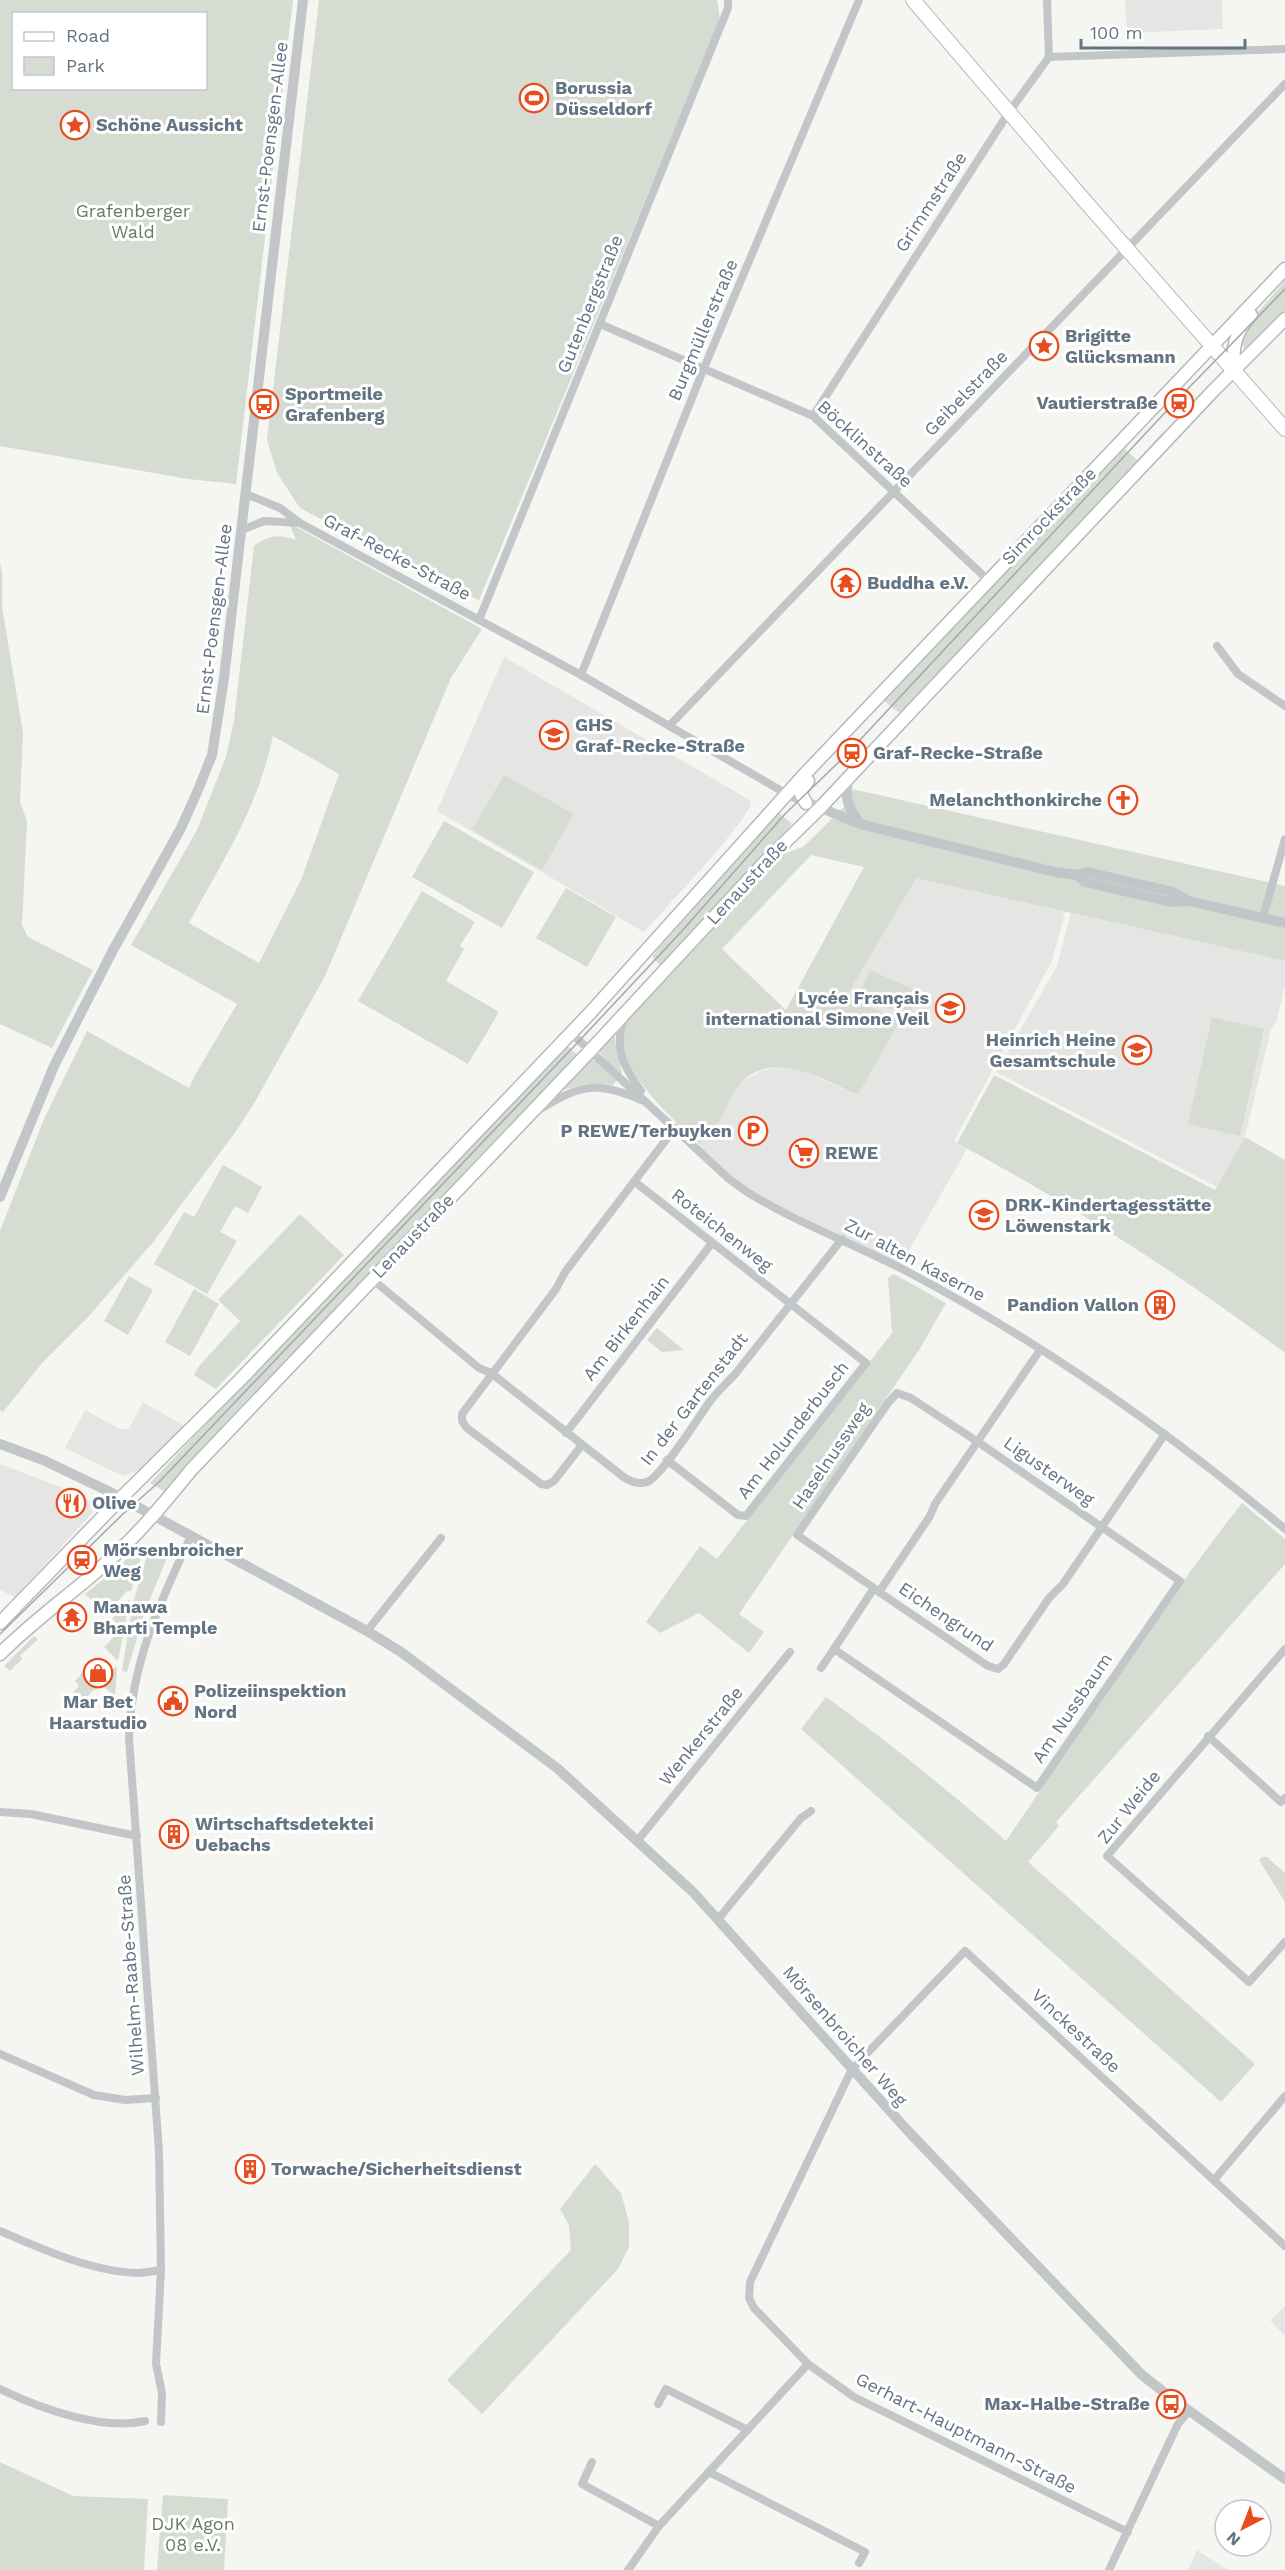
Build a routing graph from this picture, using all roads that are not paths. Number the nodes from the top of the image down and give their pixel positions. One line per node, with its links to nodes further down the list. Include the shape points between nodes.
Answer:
1 (303, 0): 20 (street, Ernst-Poensgen-Allee)
2 (728, 0): 13 (street, Gutenbergstraße, via 685,118)
3 (859, 0): 15 (street, Burgmüllerstraße)
4 (913, 0): 9 (main road)
5 (1047, 0): 7 (street)
6 (1285, 49): 7 (street)
7 (1048, 57): 9 (street, Grimmstraße)
8 (1285, 84): 10 (street, Geibelstraße)
9 (1009, 112): 10 (main road); 17 (street, Grimmstraße)
10 (1127, 248): 14 (main road); 19 (street, Geibelstraße)
11 (1283, 271): 14 (main road, Simrockstraße); 16 (main road, Simrockstraße, via 1274,291 1238,332 1233,347)
12 (1285, 319): 16 (main road, Simrockstraße)
13 (600, 324): 15 (street, Böcklinstraße); 24 (street, Gutenbergstraße)
14 (1212, 346): 16 (main road); 23 (main road, Simrockstraße)
15 (704, 368): 17 (street, Böcklinstraße); 26 (street, Burgmüllerstraße)
16 (1235, 372): 18 (main road); 30 (main road, Simrockstraße)
17 (813, 416): 19 (street, Böcklinstraße)
18 (1285, 429)
19 (894, 491): 23 (street, Böcklinstraße); 28 (street, Geibelstraße)
20 (246, 494): 21 (street, Graf-Recke-Straße, via 280,508); 22 (street, Ernst-Poensgen-Allee)
21 (300, 523): 22 (street, Graf-Recke-Straße, via 264,521); 24 (street, Graf-Recke-Straße)
22 (242, 530): 45 (street, Ernst-Poensgen-Allee, via 212,755 181,828 54,1066)
23 (988, 580): 29 (main road, Simrockstraße)
24 (479, 620): 26 (street, Graf-Recke-Straße)
25 (1217, 646): 27 (street, via 1238,674)
26 (581, 675): 28 (street, Graf-Recke-Straße)
27 (1285, 706)
28 (669, 725): 31 (street, Graf-Recke-Straße)
29 (819, 762): 31 (main road, Simrockstraße); 32 (main road, Simrockstraße, via 801,789)
30 (852, 774): 33 (main road, Simrockstraße); 34 (street, via 847,799)
31 (788, 794): 32 (street, Graf-Recke-Straße); 39 (main road, Lenaustraße)
32 (806, 803): 33 (street, Graf-Recke-Straße)
33 (819, 809): 34 (street, Graf-Recke-Straße); 38 (main road, Lenaustraße)
34 (860, 824): 36 (street, Graf-Recke-Straße, via 1077,875 1085,882 1171,902 1189,901)
35 (1285, 839): 36 (street)
36 (1263, 917): 37 (street, Graf-Recke-Straße)
37 (1285, 923)
38 (625, 1013): 40 (main road, Lenaustraße); 41 (street, Zur alten Kaserne, via 619,1034 620,1054)
39 (571, 1033): 40 (street, Zur alten Kaserne); 58 (main road, Lenaustraße, via 240,1380)
40 (590, 1051): 41 (street, Zur alten Kaserne); 42 (main road, Lenaustraße)
41 (650, 1104): 42 (street, Zur alten Kaserne, via 617,1089 583,1088); 43 (street, Zur alten Kaserne)
42 (524, 1118): 48 (main road, Lenaustraße)
43 (675, 1128): 44 (street); 46 (street, Zur alten Kaserne, via 747,1192)
44 (635, 1182): 47 (street, Roteichenweg); 51 (street)
45 (0, 1197)
46 (842, 1239): 49 (street, In der Gartenstadt); 50 (street, Zur alten Kaserne, via 954,1298)
47 (712, 1243): 49 (street, Roteichenweg); 52 (street, Am Birkenhain)
48 (372, 1280): 51 (street, In der Gartenstadt, via 479,1368); 59 (main road, Lenaustraße)
49 (790, 1304): 57 (street, In der Gartenstadt); 57 (street, Am Holunderbusch, via 866,1363 749,1513 738,1515)
50 (1040, 1350): 53 (street, Zur alten Kaserne); 54 (street, Eichengrund)
51 (491, 1372): 52 (street, In der Gartenstadt); 56 (street, via 462,1414 467,1428 537,1482 547,1485)
52 (566, 1433): 56 (street, In der Gartenstadt)
53 (1165, 1434): 60 (street, Eichengrund); 61 (street, Zur alten Kaserne)
54 (978, 1442): 60 (street, Ligusterweg); 64 (street, Eichengrund); 64 (street, Haselnussweg, via 897,1393 797,1535)
55 (0, 1444): 58 (street, Mörsenbroicher Weg)
56 (582, 1445): 57 (street, In der Gartenstadt, via 625,1478 638,1483 650,1481)
57 (667, 1460)
58 (121, 1497): 59 (street, Mörsenbroicher Weg); 65 (main road, Lenaustraße)
59 (152, 1515): 62 (street, Mörsenbroicher Weg); 70 (main road, Lenaustraße, via 107,1562 36,1619)
60 (1101, 1527): 64 (street, Eichengrund, via 998,1669); 67 (street, Am Nussbaum, via 1180,1581 1037,1788)
61 (1285, 1529)
62 (191, 1536): 66 (street, Mörsenbroicher Weg); 76 (street, Wilhelm-Raabe-Straße, via 147,1634 132,1694 129,1738)
63 (441, 1538): 66 (street)
64 (877, 1590): 67 (street)
65 (0, 1623)
66 (367, 1631): 77 (street, Mörsenbroicher Weg, via 557,1768)
67 (834, 1649): 71 (street)
68 (1285, 1649): 72 (street, Zur Weide)
69 (790, 1652): 77 (street, Wenkerstraße)
70 (0, 1654)
71 (821, 1668)
72 (1208, 1737): 73 (street, via 1281,1802); 79 (street, Zur Weide, via 1107,1857 1249,1982)
73 (1285, 1798)
74 (811, 1811): 78 (street, via 801,1818)
75 (0, 1812): 76 (street, via 31,1814)
76 (137, 1836): 83 (street, Wilhelm-Raabe-Straße)
77 (638, 1840): 78 (street, Mörsenbroicher Weg)
78 (719, 1918): 81 (street, Mörsenbroicher Weg)
79 (1285, 1942)
80 (0, 2054): 83 (street, via 94,2095 125,2100)
81 (852, 2069): 84 (street, Vinckestraße, via 965,1951); 88 (street, Gerhart-Hauptmann-Straße, via 750,2282 749,2298 754,2308); 91 (street, Mörsenbroicher Weg, via 1142,2374)
82 (1285, 2096): 84 (street)
83 (156, 2098): 87 (street, Wilhelm-Raabe-Straße)
84 (1214, 2180): 86 (street, Vinckestraße)
85 (0, 2231): 87 (street, via 57,2255 88,2263 138,2273)
86 (1285, 2246)
87 (161, 2270): 93 (street, Wilhelm-Raabe-Straße, via 156,2364 162,2393)
88 (808, 2364): 94 (street); 99 (street, Gerhart-Hauptmann-Straße, via 854,2397)
89 (0, 2389): 92 (street, via 42,2408 67,2414 133,2424)
90 (658, 2404): 94 (street, via 666,2389)
91 (1189, 2411): 97 (street, Mörsenbroicher Weg); 99 (street, via 1178,2424)
92 (145, 2421)
93 (161, 2422)
94 (748, 2430): 96 (street)
95 (592, 2462): 98 (street, via 582,2484)
96 (709, 2472): 98 (street); 100 (street, via 865,2552)
97 (1285, 2479)
98 (659, 2526): 101 (street)
99 (1128, 2532): 102 (street)
100 (859, 2563)
101 (628, 2570)
102 (1109, 2570)

